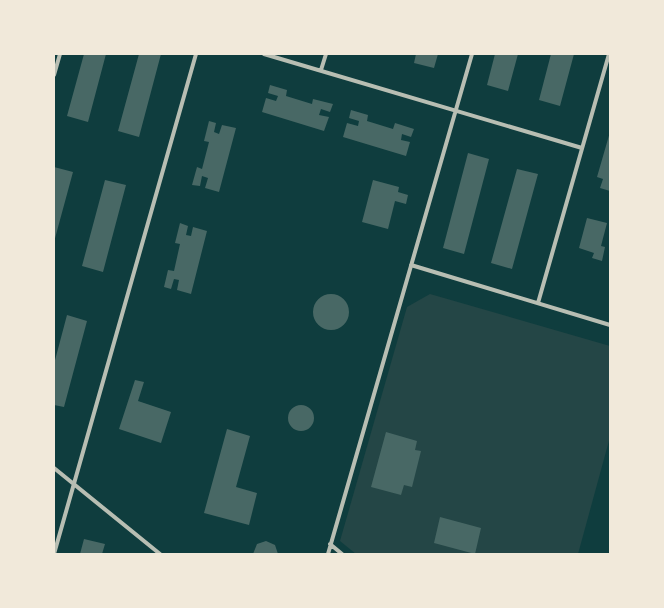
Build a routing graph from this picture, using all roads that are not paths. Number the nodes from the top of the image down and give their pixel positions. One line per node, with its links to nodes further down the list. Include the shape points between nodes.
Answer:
1 (60, 54): 8 (lane)
2 (196, 54): 15 (lane)
3 (264, 54): 7 (lane)
4 (326, 54): 7 (lane)
5 (472, 54): 9 (lane)
6 (609, 54): 10 (lane)
7 (321, 70): 9 (lane)
8 (54, 75)
9 (456, 110): 10 (lane); 11 (lane)
10 (582, 148): 12 (lane)
11 (411, 265): 12 (lane); 16 (lane)
12 (538, 303): 13 (lane)
13 (610, 325)
14 (54, 468): 15 (lane)
15 (74, 484): 17 (lane); 18 (lane)
16 (330, 544): 19 (lane); 20 (lane)
17 (54, 554)
18 (160, 554)
19 (328, 554)
20 (342, 554)

